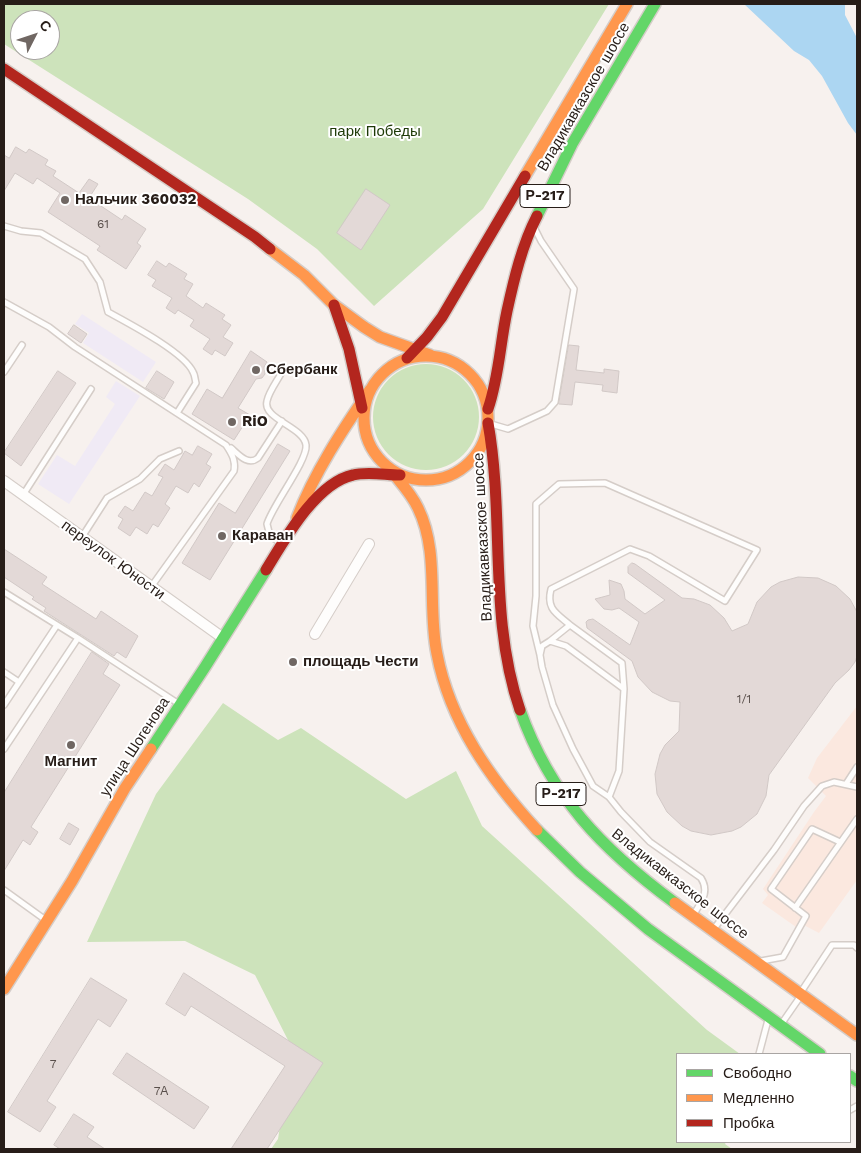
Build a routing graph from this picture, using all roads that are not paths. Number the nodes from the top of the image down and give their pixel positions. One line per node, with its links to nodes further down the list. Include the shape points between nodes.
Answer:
1 (627, 4): 9 (main road, Владикавказское шоссе / Р-217, via 442,317)
2 (656, 4): 4 (main road, Владикавказское шоссе / Р-217, via 572,144)
3 (4, 69): 7 (main road, via 255,237 304,275)
4 (532, 224): 14 (main road, Владикавказское шоссе / Р-217, via 507,311 494,392); 17 (lane, via 540,241 574,289 555,402 547,411 508,429)
5 (4, 226): 15 (lane, via 41,233 85,259 100,282 108,312 176,354 193,371 196,384)
6 (4, 302): 15 (lane)
7 (334, 305): 9 (main road); 13 (main road, via 349,349)
8 (22, 345): 11 (lane)
9 (411, 354): 13 (main road, Р-217, via 382,374); 14 (main road, Р-217, via 444,358 457,364 478,383)
10 (283, 370): 16 (lane, via 266,404 268,411)
11 (4, 372)
12 (92, 389): 22 (lane)
13 (362, 408): 20 (main road, Р-217, via 372,450); 23 (main road, via 345,426 303,502)
14 (488, 409): 17 (main road, Р-217)
15 (177, 413): 18 (lane)
16 (282, 422): 18 (lane, via 254,461 248,462); 26 (lane, via 300,435 306,446 267,524 270,536)
17 (488, 423): 20 (main road, Р-217, via 485,440 476,455 450,476 417,480); 50 (main road, Владикавказское шоссе / Р-217, via 494,450 504,641 509,670 527,726 554,782 587,827)
18 (226, 445): 27 (lane, via 236,463 234,471)
19 (179, 451): 24 (lane, via 160,459 140,479 107,498)
20 (394, 472): 23 (main road, via 355,474 337,480); 57 (main road, Р-217, via 416,504 425,525 433,630 440,670 454,709 480,758 504,793 582,875 636,920)
21 (4, 481): 22 (street, переулок Юности)
22 (23, 494): 24 (street, переулок Юности)
23 (296, 523): 26 (main road, улица Шогенова)
24 (82, 537): 27 (street, переулок Юности)
25 (366, 542): 31 (street)
26 (282, 544): 33 (main road, улица Шогенова)
27 (151, 587): 33 (street, переулок Юности)
28 (4, 592): 29 (lane)
29 (57, 625): 32 (lane); 37 (lane)
30 (570, 625): 34 (lane); 35 (lane, via 552,609 551,590 630,549 649,556 725,601 757,550 605,483 559,484 536,504 533,626); 38 (lane, via 622,662)
31 (312, 632)
32 (78, 638): 40 (lane); 41 (lane)
33 (223, 638): 40 (main road, улица Шогенова)
34 (550, 640): 35 (lane, via 542,646); 38 (lane, via 566,646)
35 (540, 655): 45 (lane, via 553,705 573,749 593,786)
36 (4, 672): 37 (lane)
37 (19, 682): 39 (lane)
38 (624, 689): 45 (lane, via 619,771)
39 (4, 705)
40 (180, 705): 51 (main road, улица Шогенова, via 126,788)
41 (4, 749)
42 (857, 766): 43 (lane)
43 (846, 784): 44 (lane); 52 (lane, via 834,782 822,786)
44 (857, 786)
45 (609, 797): 50 (lane, via 650,842 705,883 706,893)
46 (857, 819): 47 (lane)
47 (840, 842): 49 (lane); 49 (lane, via 812,828 771,889)
48 (4, 890): 51 (lane)
49 (795, 908): 54 (lane, via 806,916 783,957)
50 (692, 916): 52 (main road, Владикавказское шоссе / Р-217)
51 (48, 921): 55 (main road, улица Шогенова)
52 (712, 931): 54 (main road, Владикавказское шоссе / Р-217)
53 (857, 948): 56 (lane, via 832,945)
54 (756, 962): 56 (main road, Владикавказское шоссе / Р-217)
55 (4, 989)
56 (801, 994): 58 (lane); 59 (main road, Владикавказское шоссе / Р-217)
57 (769, 1017): 58 (main road, Р-217); 60 (lane)
58 (780, 1026): 61 (main road, Р-217)
59 (857, 1035)
60 (759, 1053)
61 (819, 1053)

